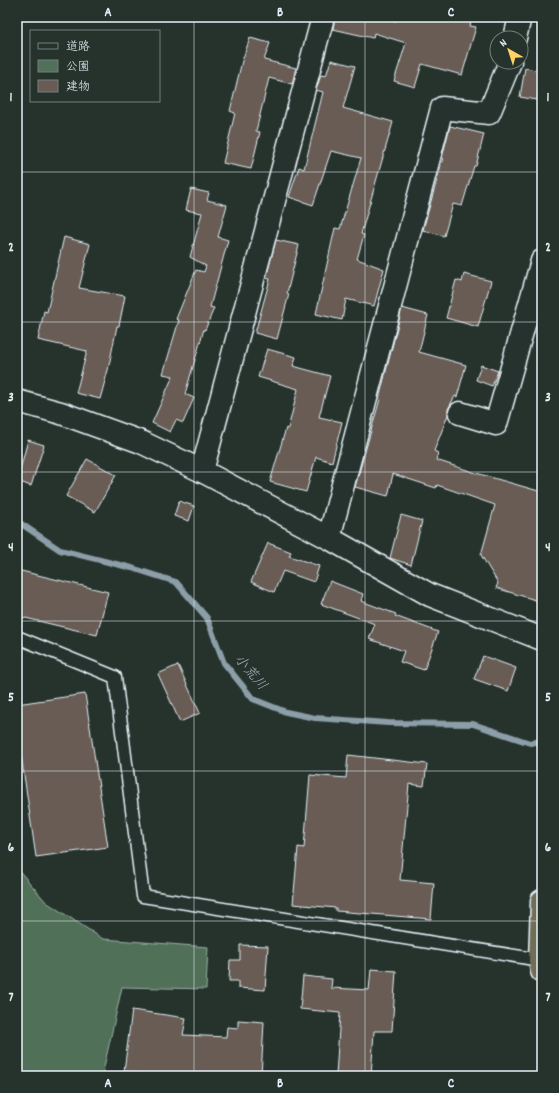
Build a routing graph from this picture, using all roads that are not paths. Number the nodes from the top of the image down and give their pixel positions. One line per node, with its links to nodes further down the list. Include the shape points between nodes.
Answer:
1 (323, 17): 8 (street)
2 (520, 17): 3 (street)
3 (517, 30)
4 (507, 70): 9 (street, via 489,114 442,108)
5 (542, 261): 7 (street, via 496,424)
6 (17, 401): 8 (street, via 61,413 127,437)
7 (460, 414)
8 (202, 471): 9 (street)
9 (329, 538): 11 (street, via 430,595)
10 (17, 637): 13 (lane, via 116,677 143,896)
11 (542, 639)
12 (542, 901): 13 (highway)
13 (541, 963)

